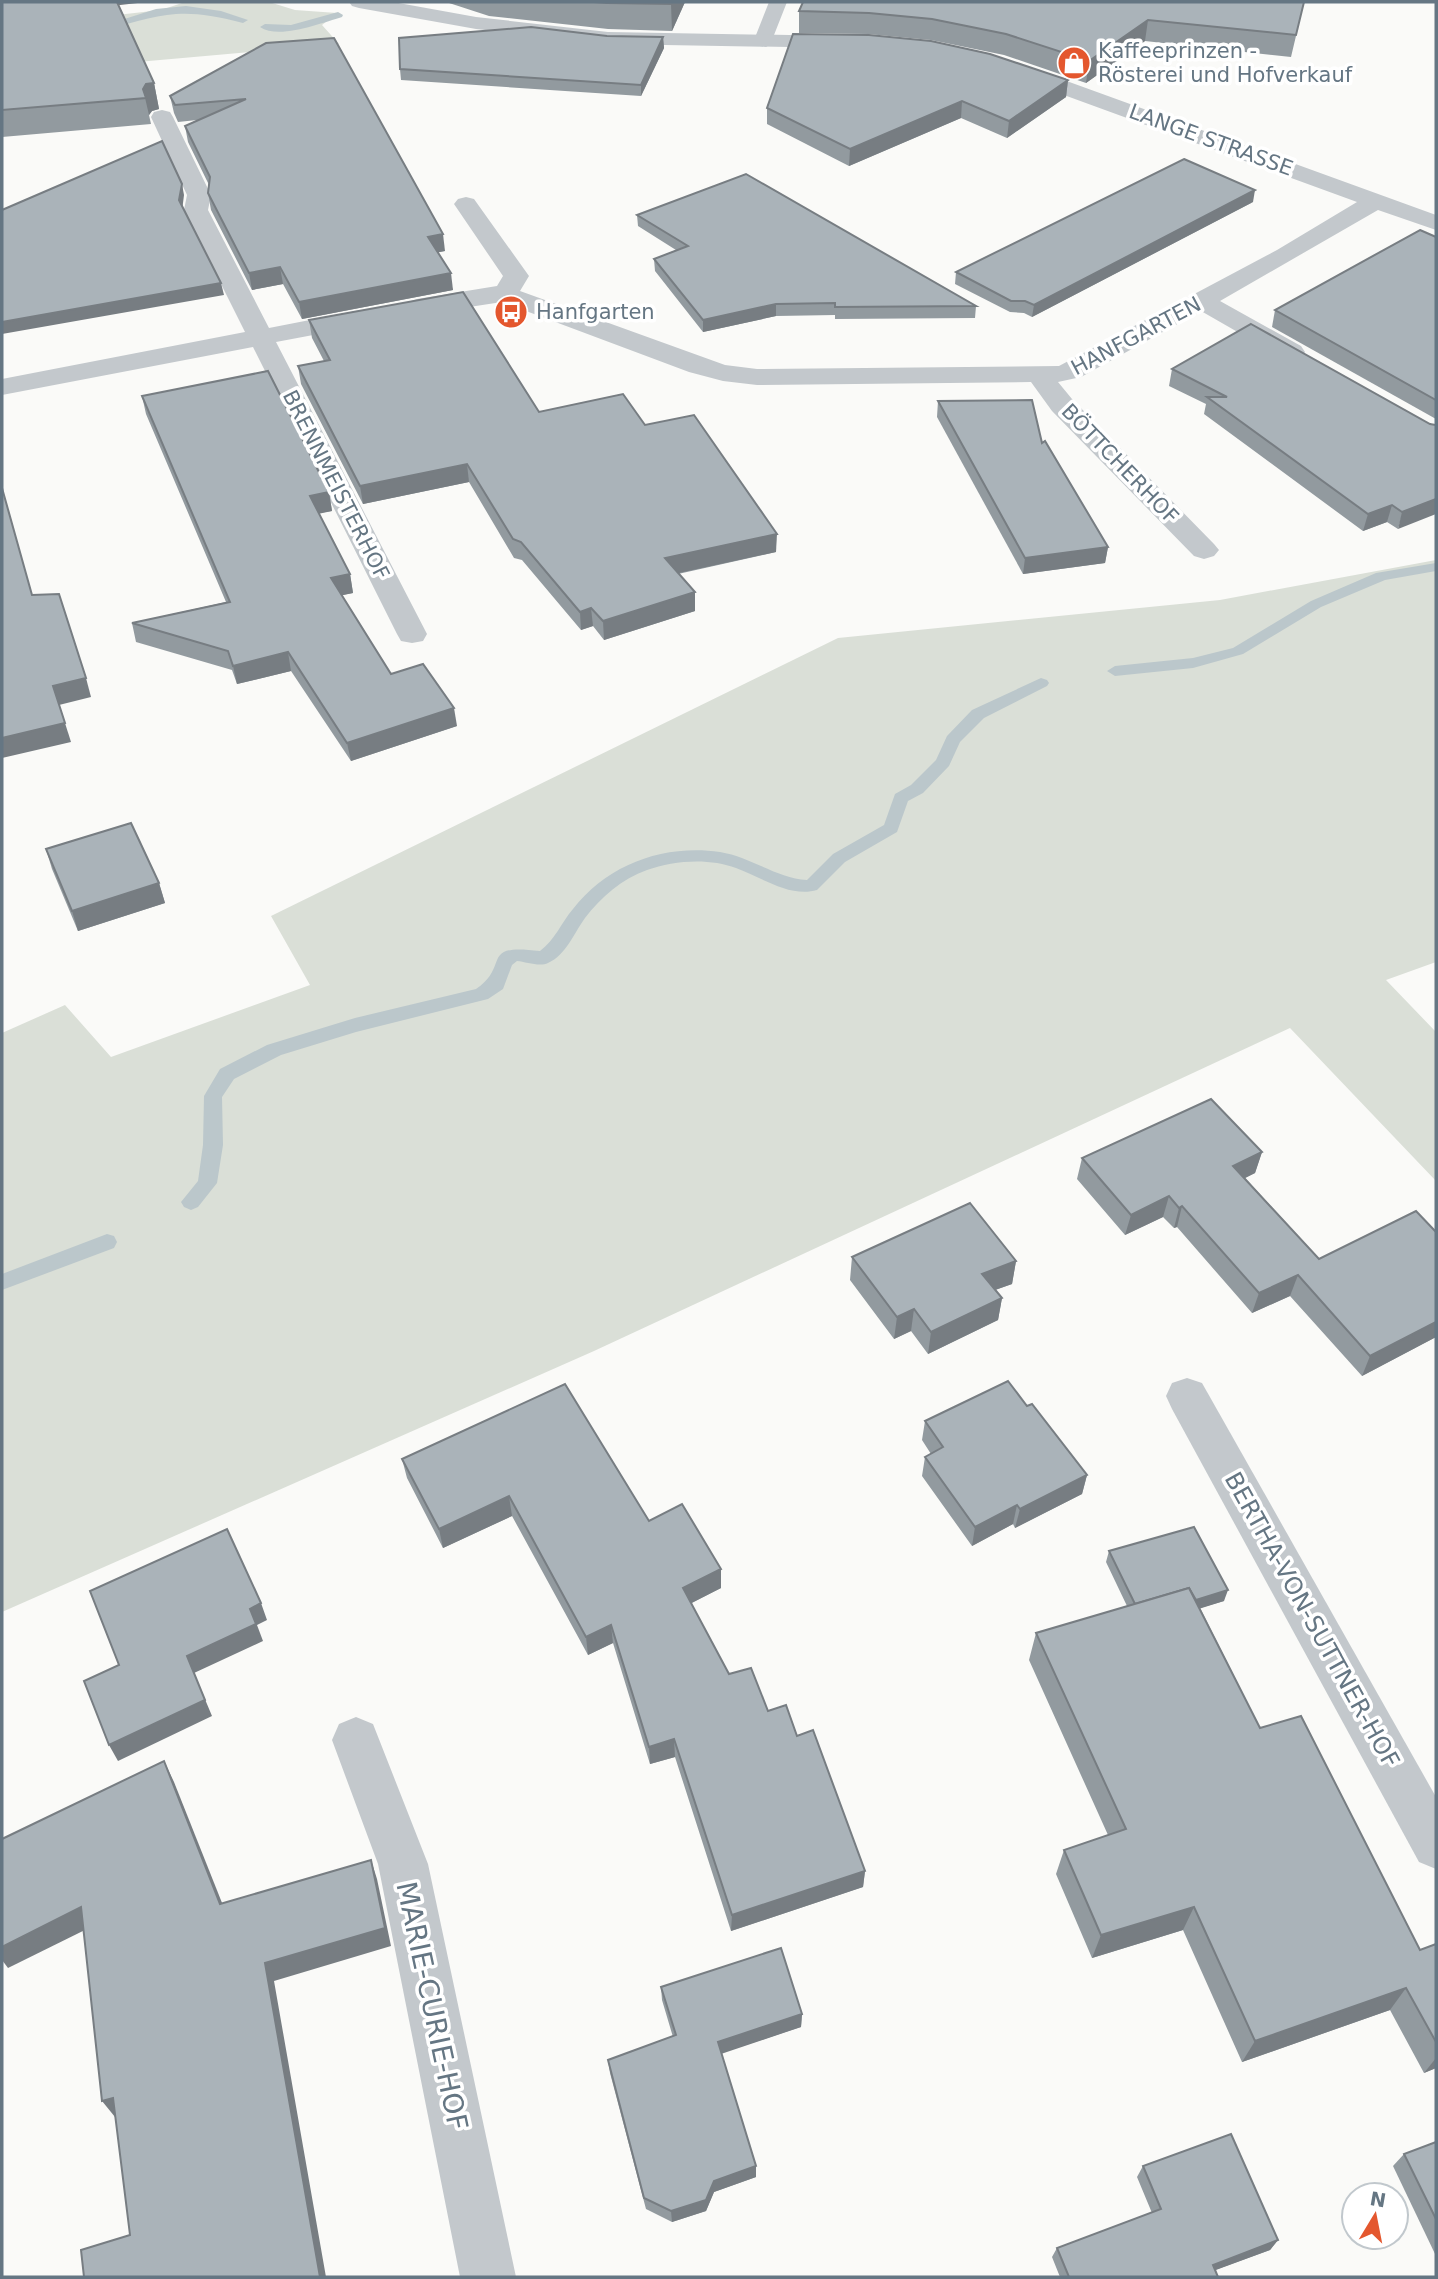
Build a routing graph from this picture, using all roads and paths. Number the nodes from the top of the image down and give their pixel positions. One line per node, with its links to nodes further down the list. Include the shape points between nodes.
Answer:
1 (359, 2): 3 (street, via 570,35)
2 (778, 2): 3 (lane)
3 (766, 42): 4 (street)
4 (869, 43)
5 (995, 63): 7 (street, LANGE STRASSE)
6 (162, 117): 12 (street, BRENNMEISTERHOF, via 199,195 196,210)
7 (1376, 201): 9 (street, LANGE STRASSE); 11 (street, HANFGARTEN)
8 (466, 204): 10 (street, via 516,276)
9 (1436, 223)
10 (505, 294): 12 (street, HANFGARTEN, via 489,293); 14 (street, HANFGARTEN, via 723,373 757,377)
11 (1202, 301): 13 (street); 14 (street, HANFGARTEN, via 1072,371)
12 (260, 337): 15 (street, HANFGARTEN); 17 (street, BRENNMEISTERHOF)
13 (1319, 367)
14 (1038, 374): 16 (street, BÖTTCHERHOF, via 1062,405)
15 (2, 387)
16 (1204, 550)
17 (412, 634)
18 (1187, 1396): 20 (street, BERTHA-VON-SUTTNER-HOF)
19 (356, 1740): 21 (street, MARIE-CURIE-HOF, via 403,1864)
20 (1436, 1845)
21 (488, 2277)

